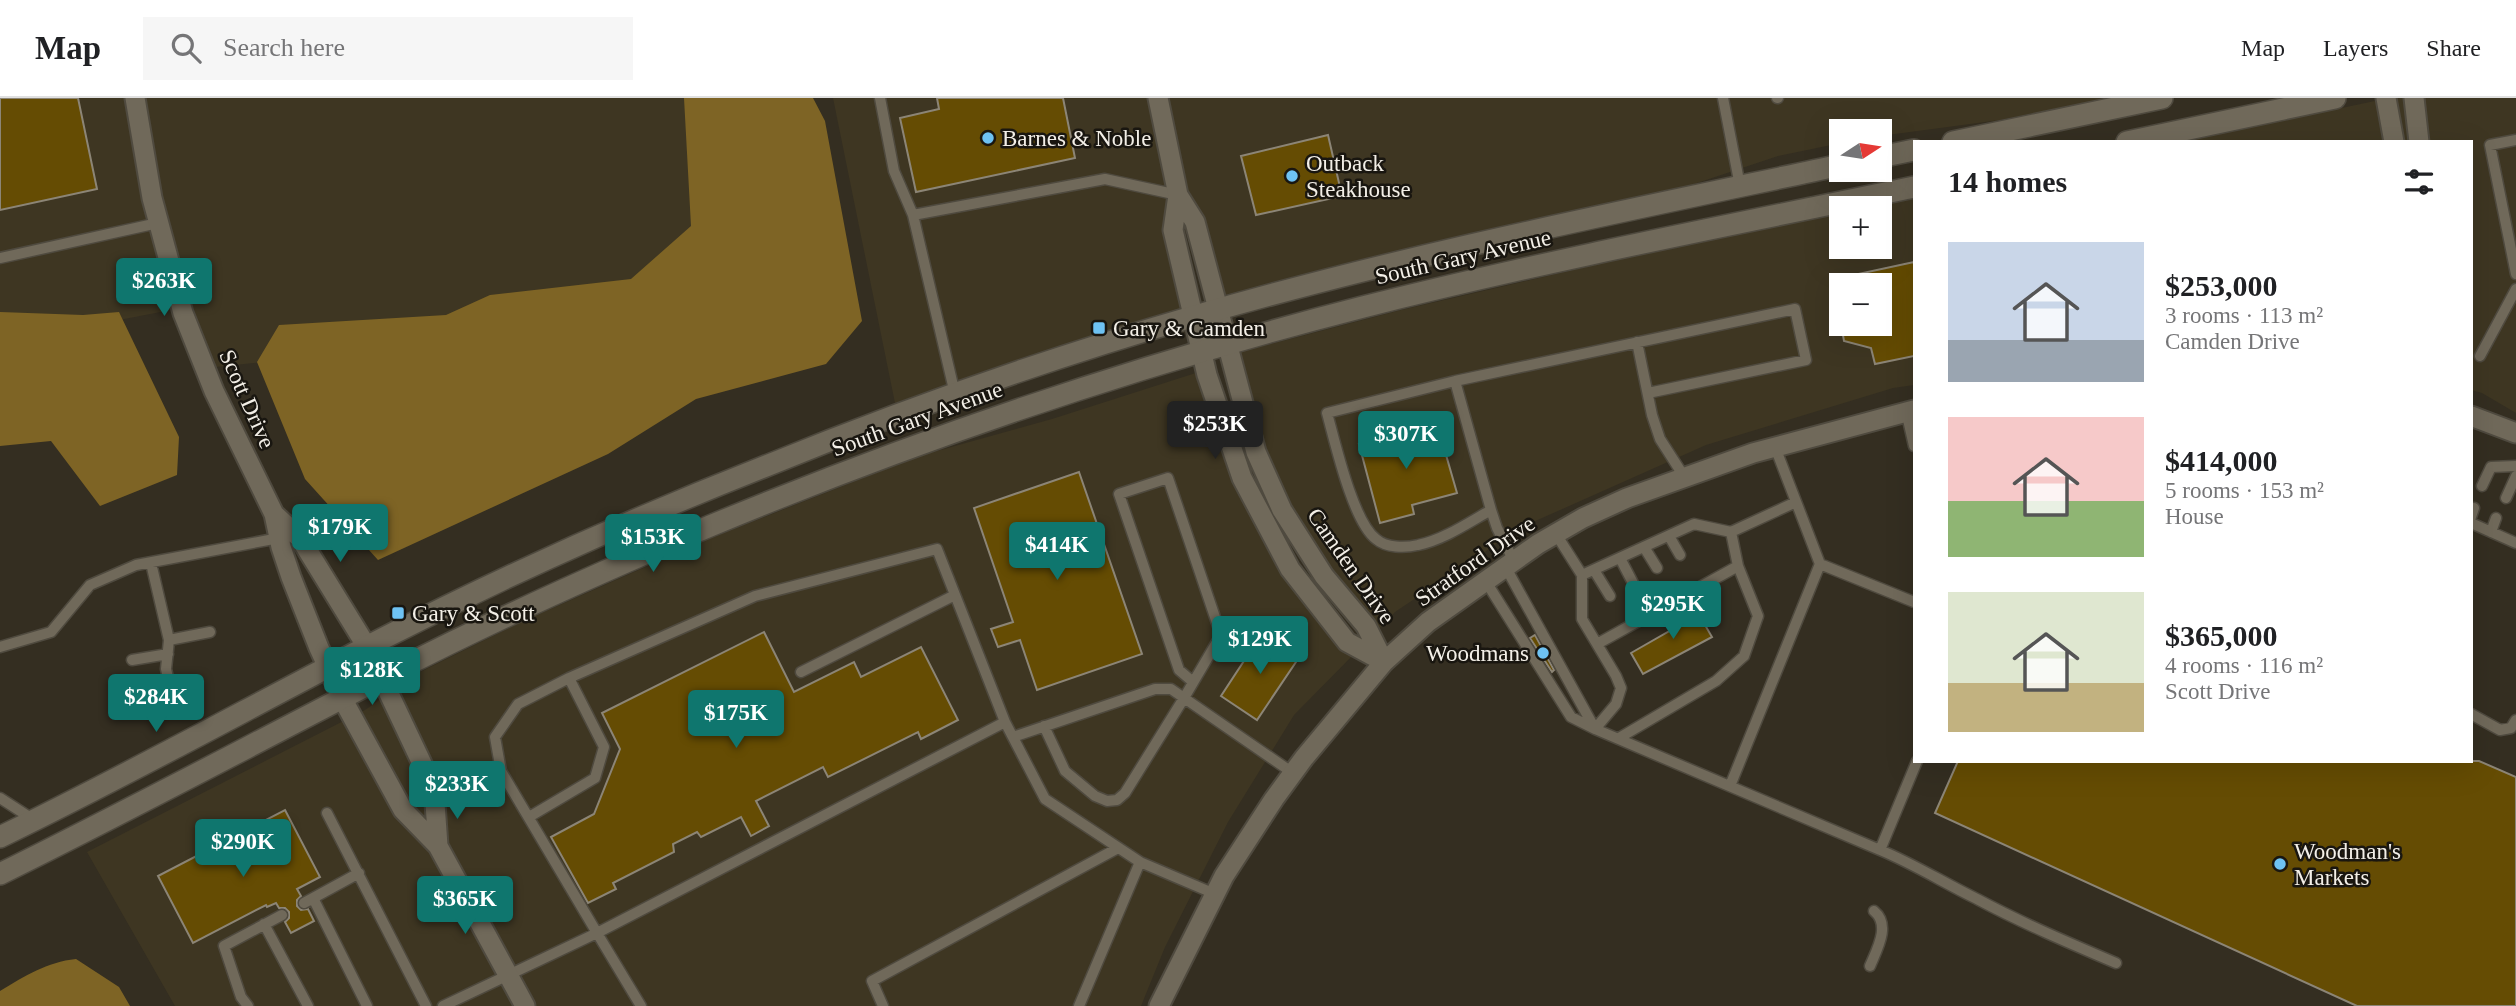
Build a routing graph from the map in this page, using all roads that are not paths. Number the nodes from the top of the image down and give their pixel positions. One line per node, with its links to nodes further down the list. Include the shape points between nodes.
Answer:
1 (135, 98): 21 (street, Scott Drive)
2 (880, 98): 20 (lane, via 894,170)
3 (1158, 98): 19 (street, Camden Drive)
4 (1723, 98): 17 (lane)
5 (2162, 98): 9 (main road)
6 (2335, 98): 10 (main road)
7 (2386, 98): 11 (street)
8 (2414, 98): 12 (street)
9 (1962, 140)
10 (2136, 140)
11 (2394, 140)
12 (2419, 140)
13 (2516, 140): 23 (lane, via 2490,145)
14 (1913, 150): 15 (main road)
15 (1892, 155)
16 (1829, 168): 17 (main road, South Gary Avenue)
17 (1740, 187): 26 (main road, South Gary Avenue, via 1488,240)
18 (1913, 187): 29 (main road, South Gary Avenue, via 1497,275)
19 (1178, 195): 20 (lane, via 1105,179); 26 (street, Camden Drive, via 1195,222); 27 (street, Camden Drive, via 1173,230)
20 (913, 215): 34 (lane)
21 (158, 223): 22 (lane); 47 (street, Scott Drive, via 183,313 214,391)
22 (0, 258)
23 (2515, 262): 24 (lane)
24 (2516, 274)
25 (2516, 289): 31 (lane)
26 (1219, 310): 27 (main road, South Gary Avenue); 29 (street, Camden Drive)
27 (1192, 317): 30 (street, Camden Drive); 34 (main road, South Gary Avenue)
28 (1637, 342): 32 (lane); 33 (lane); 33 (lane, via 1795,309 1806,360)
29 (1227, 344): 30 (main road, South Gary Avenue); 86 (street, Camden Drive, via 1256,452 1282,510 1324,576 1366,626)
30 (1201, 352): 86 (street, Camden Drive, via 1242,478 1290,569 1346,642); 89 (main road, South Gary Avenue, via 973,426 782,498 592,578)
31 (2480, 356)
32 (1455, 381): 46 (lane); 46 (lane, via 1327,413 1349,491 1377,541 1416,546)
33 (1648, 393): 42 (lane, via 1660,439)
34 (955, 395): 83 (main road, South Gary Avenue, via 638,519)
35 (1910, 411): 38 (lane); 39 (street, Stratford Drive)
36 (2473, 417): 37 (street)
37 (2516, 432)
38 (1913, 437)
39 (1775, 447): 42 (street, Stratford Drive); 45 (lane)
40 (2516, 466): 43 (lane, via 2491,467)
41 (2516, 476): 44 (lane)
42 (1685, 478): 52 (street, Stratford Drive, via 1627,498)
43 (2482, 486)
44 (2506, 498)
45 (1796, 502): 50 (lane); 61 (lane)
46 (1491, 510): 60 (lane)
47 (274, 513): 54 (street, Scott Drive); 83 (street, Scott Drive, via 300,538)
48 (2496, 518): 51 (lane)
49 (2473, 524): 51 (lane)
50 (1731, 532): 53 (lane, via 1694,524); 62 (lane)
51 (2491, 532): 55 (lane)
52 (1556, 534): 60 (street, Stratford Drive); 65 (lane)
53 (1670, 536): 56 (lane); 57 (lane)
54 (279, 538): 59 (lane); 87 (street, Scott Drive)
55 (2516, 543)
56 (1644, 547): 58 (lane); 63 (lane)
57 (1680, 555)
58 (1620, 558): 64 (lane); 68 (lane)
59 (151, 562): 80 (lane); 82 (lane, via 90,585 51,632)
60 (1509, 564): 67 (street, Stratford Drive); 99 (lane)
61 (1820, 564): 74 (lane); 104 (lane)
62 (1738, 566): 69 (lane); 101 (lane, via 1758,616 1744,656 1716,681)
63 (1657, 568)
64 (1594, 570): 65 (lane); 72 (lane)
65 (1582, 575): 81 (lane, via 1582,619)
66 (1693, 576): 69 (lane)
67 (1485, 580): 86 (street, Stratford Drive); 99 (lane, via 1571,716)
68 (1633, 583)
69 (1699, 587): 73 (lane)
70 (1669, 590): 73 (lane)
71 (955, 595): 88 (lane); 90 (lane, via 937,549 755,596); 96 (lane)
72 (1609, 596)
73 (1676, 600): 76 (lane)
74 (1913, 602)
75 (1646, 603): 76 (lane)
76 (1652, 614): 78 (lane)
77 (1622, 617): 78 (lane)
78 (1628, 627): 81 (lane)
79 (210, 632): 80 (lane)
80 (169, 640): 84 (lane)
81 (1597, 644): 99 (lane, via 1621,688 1616,704)
82 (0, 647)
83 (367, 647): 87 (main road, South Gary Avenue); 89 (street, Scott Drive)
84 (168, 654): 85 (lane); 92 (lane)
85 (132, 660)
86 (1384, 663): 103 (street, Stratford Drive)
87 (329, 667): 93 (street, Scott Drive); 108 (main road, South Gary Avenue)
88 (801, 672)
89 (382, 678): 93 (main road, South Gary Avenue); 110 (street, Scott Drive, via 435,789)
90 (569, 678): 107 (lane, via 517,704 495,737 501,771); 107 (lane, via 604,747 596,778)
91 (1194, 682): 91 (lane, via 1221,635 1168,478 1119,494 1179,670); 94 (lane)
92 (172, 695)
93 (342, 698): 110 (street, Scott Drive, via 403,810); 115 (main road, South Gary Avenue)
94 (1184, 698): 97 (lane, via 1171,689 1154,689); 97 (lane, via 1125,793 1116,800 1095,796 1065,771); 103 (lane)
95 (2473, 715): 98 (lane, via 2500,730)
96 (1006, 722): 100 (lane); 120 (lane)
97 (1044, 726): 100 (lane)
98 (2514, 726)
99 (1595, 729): 101 (lane)
100 (1013, 737): 111 (lane, via 1045,799)
101 (1619, 738): 104 (lane)
102 (1916, 763): 112 (lane)
103 (1293, 773): 116 (street, Stratford Drive)
104 (1730, 786): 112 (lane)
105 (0, 798): 108 (lane)
106 (327, 813): 114 (lane)
107 (528, 817): 120 (lane)
108 (34, 820): 109 (main road, South Gary Avenue)
109 (0, 836)
110 (438, 846): 123 (street, Scott Drive)
111 (1118, 848): 113 (lane); 131 (lane, via 872,981)
112 (1880, 850): 121 (lane, via 2045,933)
113 (1140, 862): 116 (lane); 132 (lane)
114 (359, 873): 126 (lane, via 309,900); 127 (lane)
115 (0, 874)
116 (1215, 894): 133 (street, Stratford Drive)
117 (1874, 911): 122 (lane, via 1882,928)
118 (282, 915): 119 (lane)
119 (264, 924): 124 (lane, via 223,946); 125 (lane)
120 (597, 933): 123 (lane); 130 (lane)
121 (2116, 963)
122 (1870, 966)
123 (508, 973): 128 (lane); 129 (street, Scott Drive)
124 (248, 1006)
125 (308, 1006)
126 (367, 1006)
127 (426, 1006)
128 (443, 1006)
129 (525, 1006)
130 (641, 1006)
131 (883, 1006)
132 (1079, 1006)
133 (1159, 1006)

